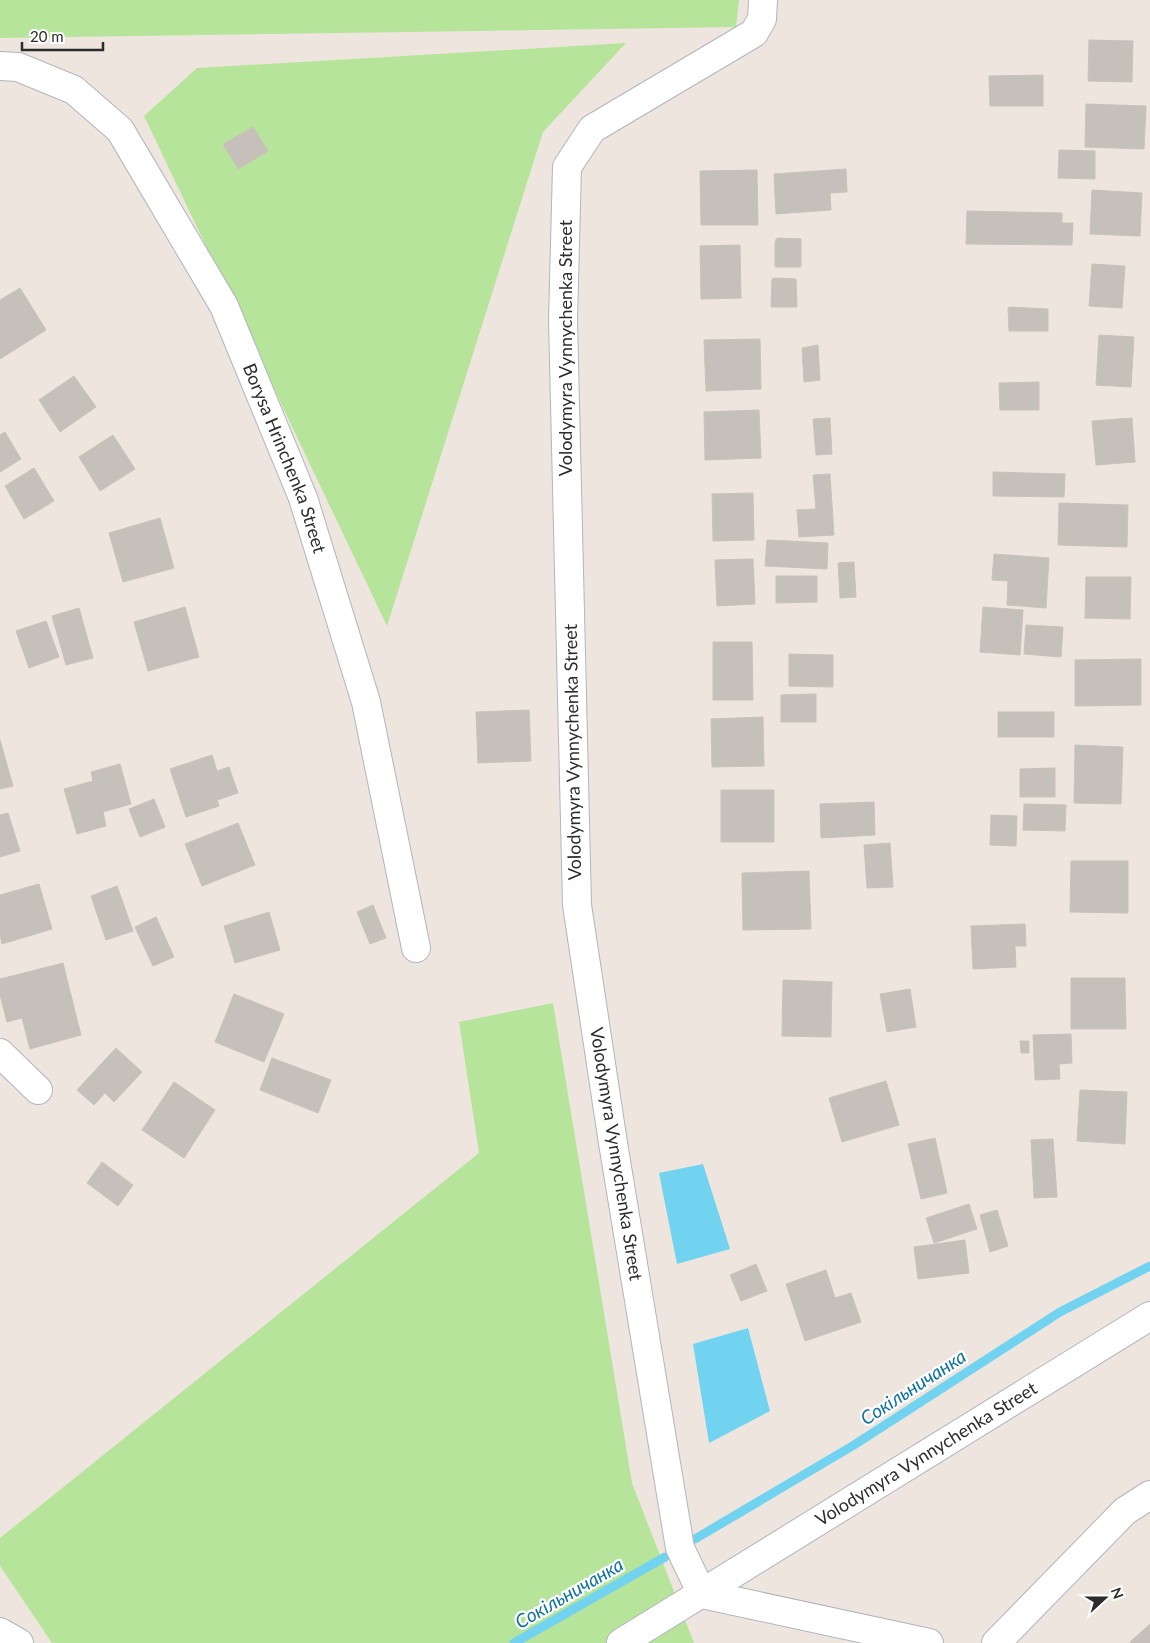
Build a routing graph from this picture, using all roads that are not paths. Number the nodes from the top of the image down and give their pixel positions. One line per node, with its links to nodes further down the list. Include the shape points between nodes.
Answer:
1 (763, 0): 8 (street, Volodymyra Vynnychenka Street, via 762,19 754,33 592,129 567,167 563,320 577,905 680,1548)
2 (0, 66): 3 (street, Borysa Hrinchenka Street, via 18,67 74,90 120,130 224,306 303,498 366,702)
3 (416, 948)
4 (0, 1054): 5 (street)
5 (38, 1090)
6 (1150, 1316): 8 (street, Volodymyra Vynnychenka Street)
7 (1150, 1495): 13 (street, via 1125,1511)
8 (702, 1594): 11 (street, Volodymyra Vynnychenka Street); 12 (street)
9 (0, 1632): 10 (street)
10 (19, 1643)
11 (621, 1643)
12 (930, 1643)
13 (996, 1643)

